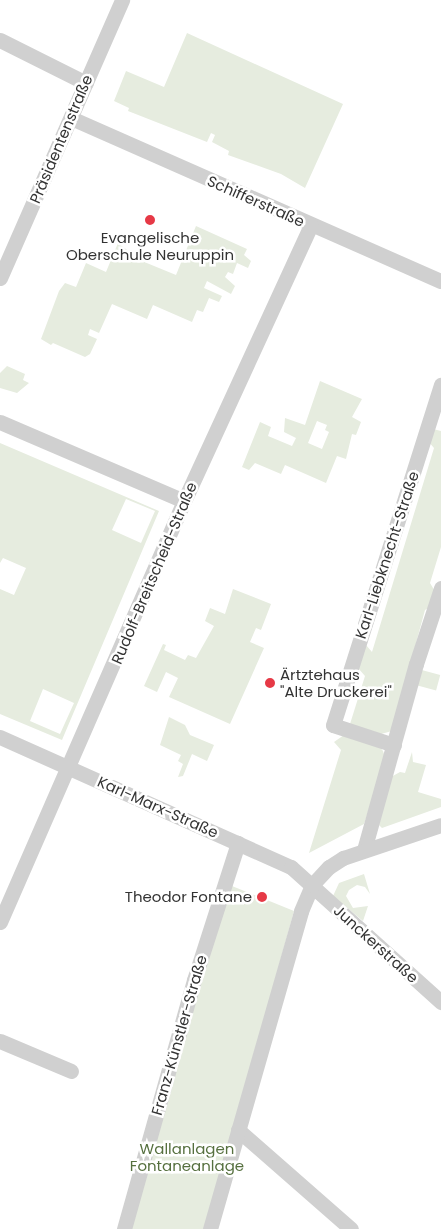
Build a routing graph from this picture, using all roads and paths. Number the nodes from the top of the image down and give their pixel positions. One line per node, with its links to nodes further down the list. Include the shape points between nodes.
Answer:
1 (122, 0): 3 (street, Präsidentenstraße)
2 (0, 40): 3 (street)
3 (86, 83): 4 (street, Präsidentenstraße)
4 (72, 118): 5 (street, Schifferstraße); 6 (street, Präsidentenstraße)
5 (310, 225): 7 (street, Schifferstraße); 11 (street, Rudolf-Breitscheid-Straße)
6 (0, 278)
7 (441, 282)
8 (441, 385): 9 (street, Karl-Liebknecht-Straße)
9 (435, 421): 14 (street, Karl-Liebknecht-Straße, via 333,725)
10 (0, 422): 11 (street)
11 (184, 501): 15 (street, Rudolf-Breitscheid-Straße)
12 (441, 588): 14 (street)
13 (0, 737): 15 (street, Karl-Marx-Straße)
14 (394, 745): 18 (street)
15 (70, 767): 17 (street, Karl-Marx-Straße); 20 (street, Rudolf-Breitscheid-Straße)
16 (441, 825): 18 (street)
17 (238, 843): 19 (street, Karl-Marx-Straße, via 291,867); 25 (street, Franz-Künstler-Straße, via 194,980)
18 (364, 850): 19 (street, via 329,867)
19 (312, 885): 21 (street, Junckerstraße); 24 (street, via 301,911)
20 (0, 922)
21 (441, 1002)
22 (0, 1041): 23 (street)
23 (71, 1071)
24 (238, 1130): 26 (street); 27 (street)
25 (124, 1229)
26 (210, 1229)
27 (351, 1229)

